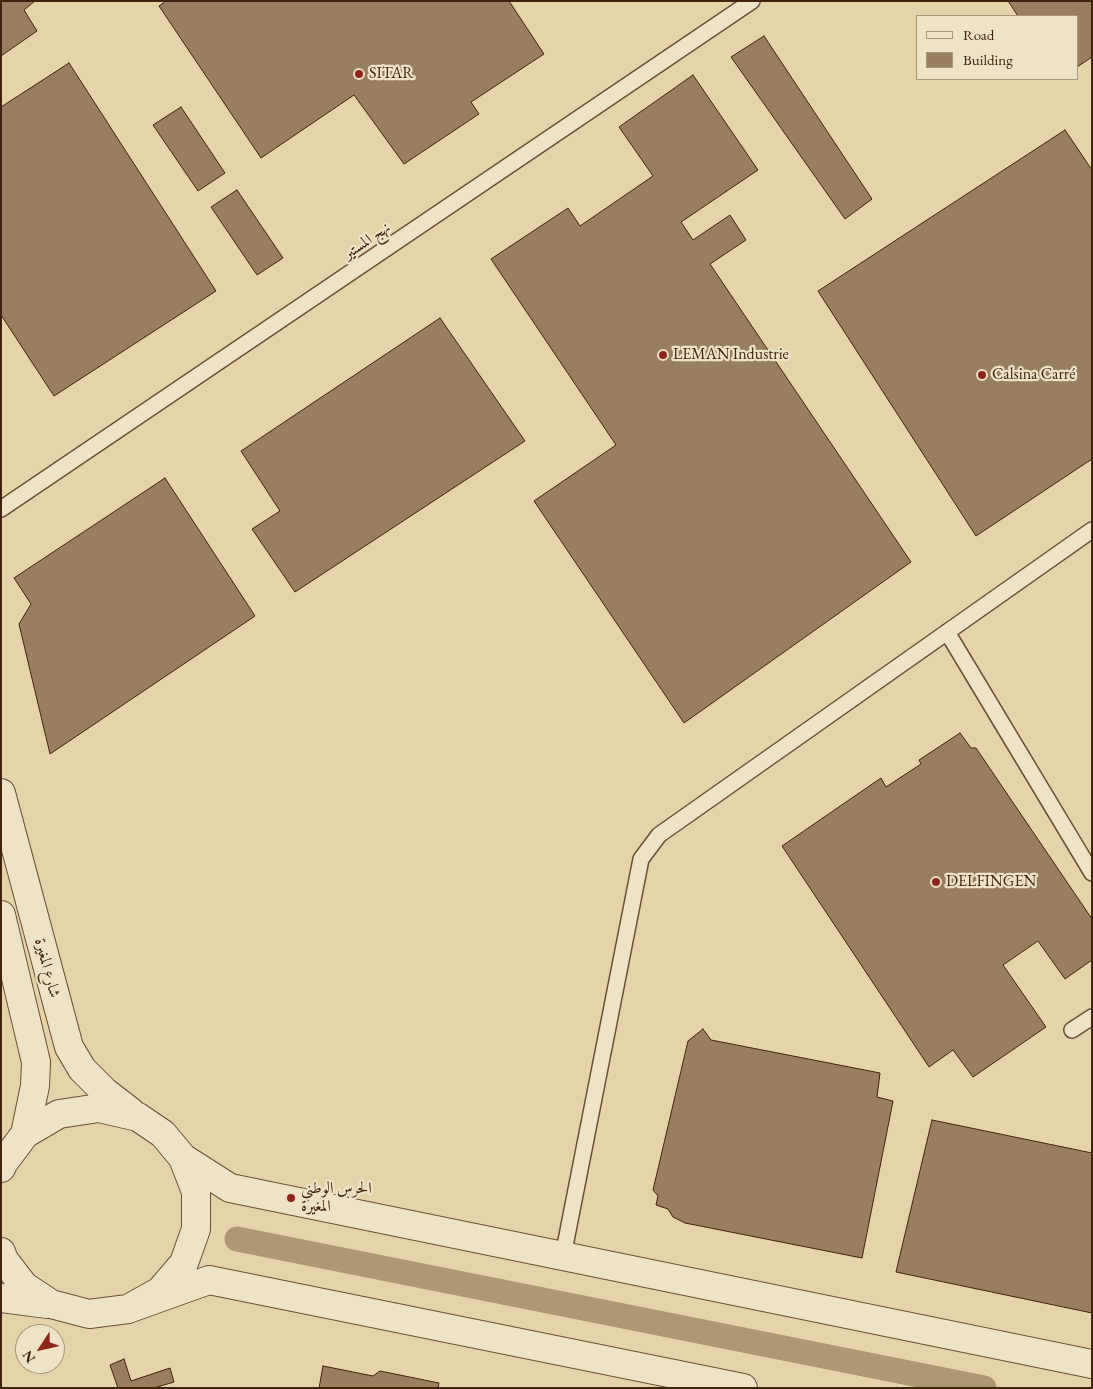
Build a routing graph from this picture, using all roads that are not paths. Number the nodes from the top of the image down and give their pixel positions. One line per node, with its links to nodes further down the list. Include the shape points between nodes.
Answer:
1 (752, 1): 2 (lane, نهج المستير)
2 (1, 509)
3 (1092, 530): 4 (lane)
4 (947, 632): 6 (lane); 15 (lane, via 659,834 641,860)
5 (1, 793): 10 (street, شارع المغيرة, via 69,1047 82,1068 105,1092)
6 (1092, 873)
7 (1, 915): 11 (street, شارع المغيرة, via 36,1062 35,1086)
8 (1092, 1017): 9 (lane)
9 (1072, 1030)
10 (138, 1117): 11 (street, via 99,1108 59,1114); 12 (street, شارع المغيرة, via 163,1134)
11 (25, 1134): 13 (street)
12 (183, 1158): 15 (street, via 230,1188); 18 (street, via 196,1192 196,1229 184,1263 160,1291)
13 (1, 1168)
14 (1, 1252): 17 (street, via 24,1286)
15 (563, 1256): 19 (street)
16 (1, 1298): 17 (street)
17 (51, 1304): 18 (street, via 89,1314)
18 (128, 1309): 20 (street, via 209,1280)
19 (1092, 1364)
20 (743, 1388)

